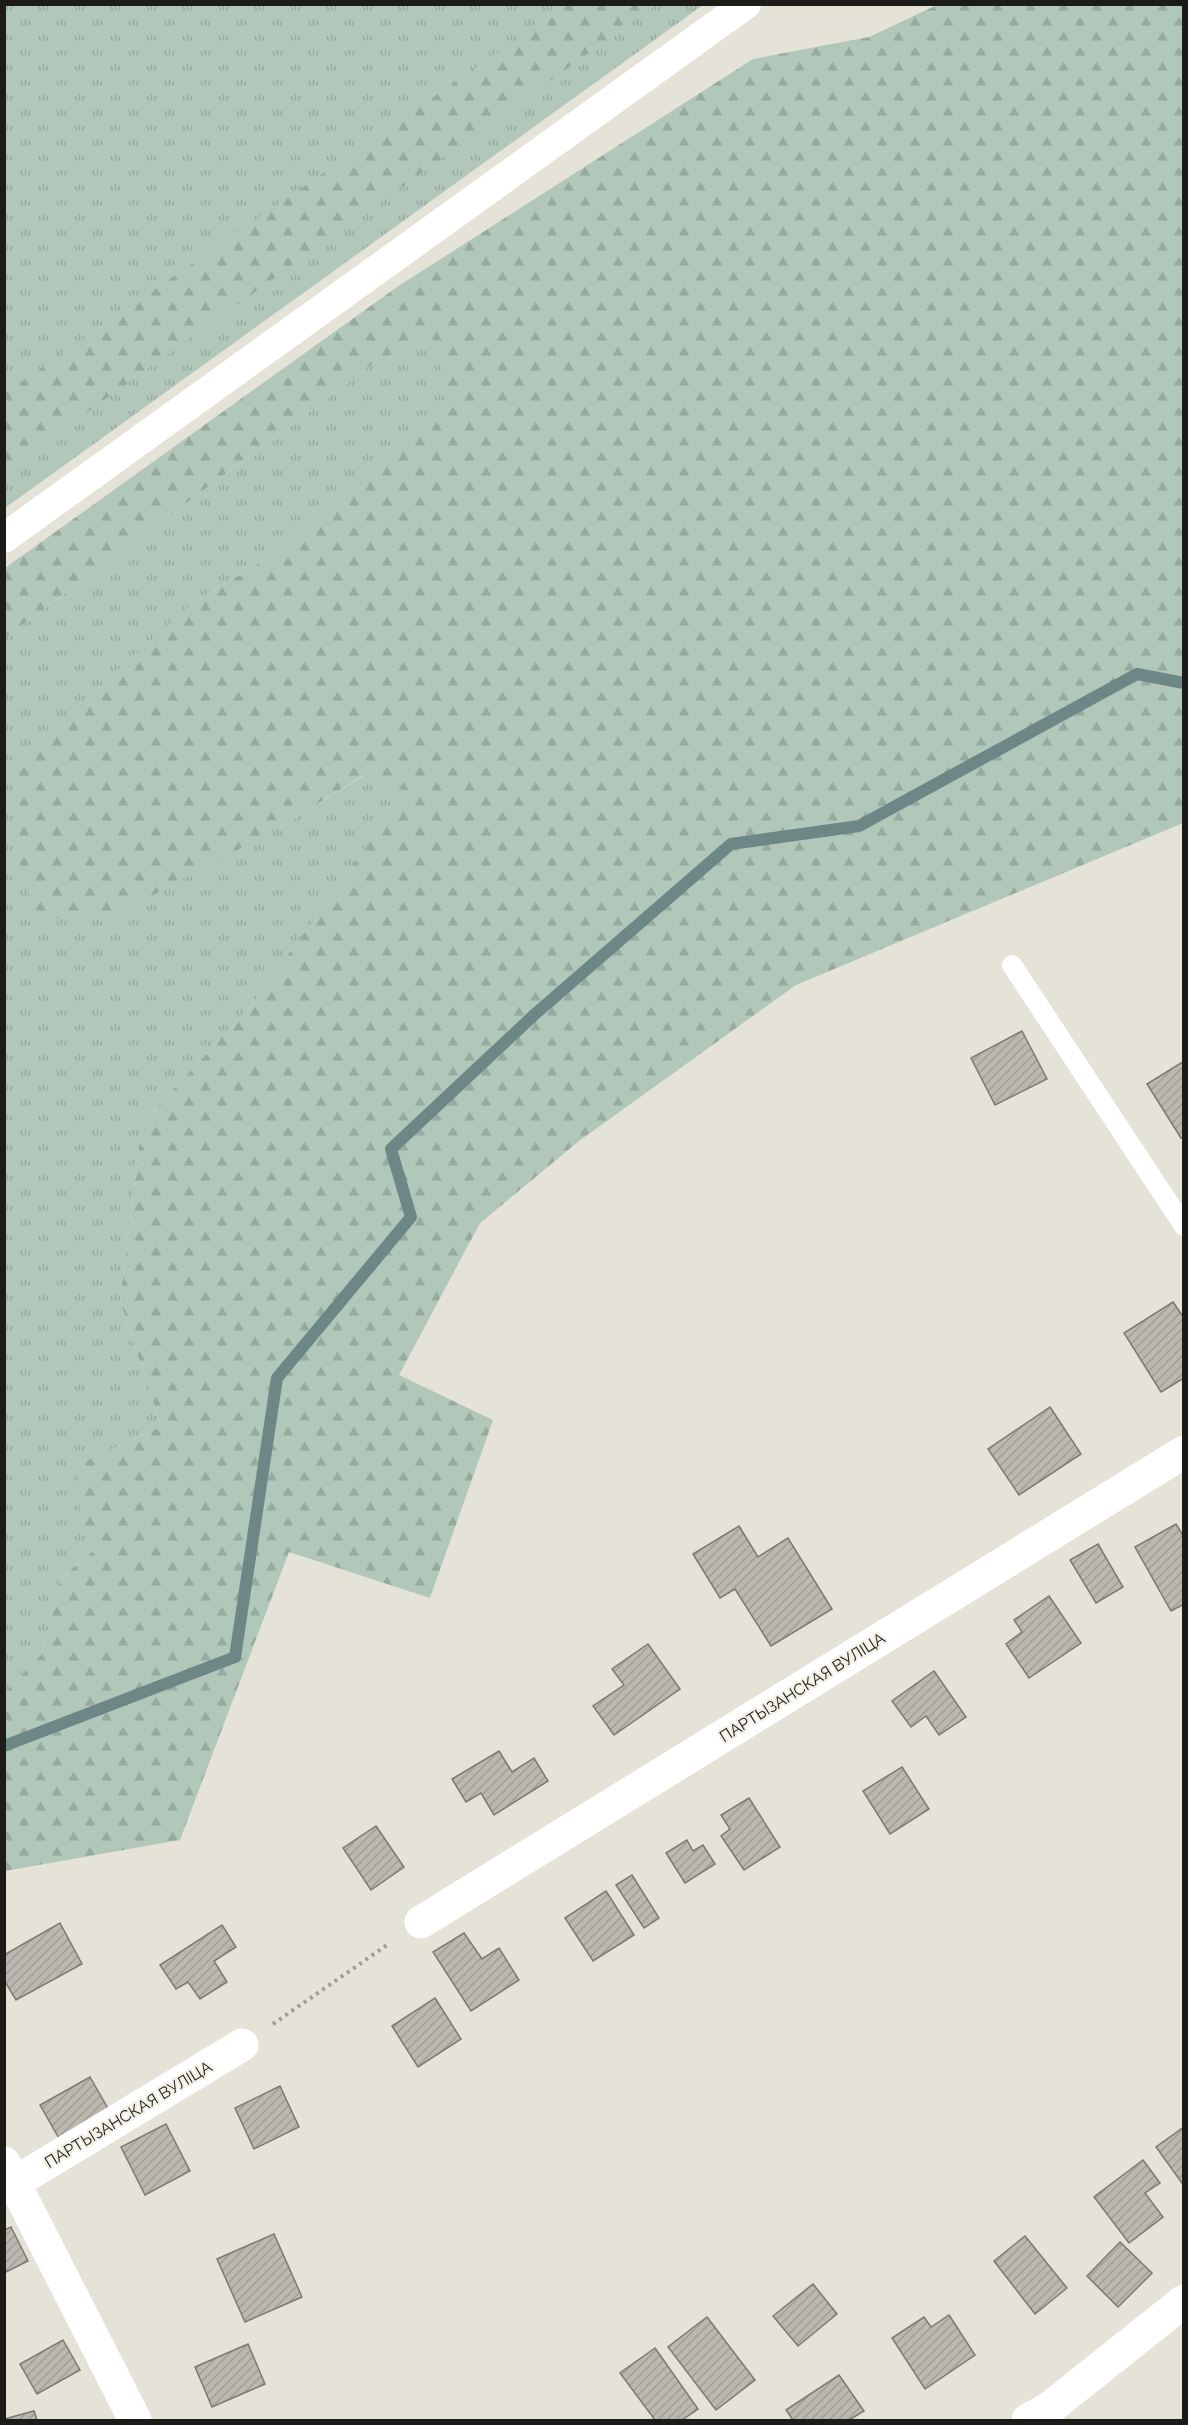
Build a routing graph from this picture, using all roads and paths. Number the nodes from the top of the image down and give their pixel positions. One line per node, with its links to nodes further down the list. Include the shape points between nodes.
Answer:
1 (746, 4): 2 (street)
2 (4, 538)
3 (1012, 965): 4 (lane)
4 (1184, 1226)
5 (1184, 1452): 6 (street, ПАРТЫЗАНСКАЯ ВУЛІЦА)
6 (421, 1922): 7 (path)
7 (243, 2045): 8 (street, ПАРТЫЗАНСКАЯ ВУЛІЦА)
8 (9, 2173): 11 (street)
9 (1184, 2301): 10 (street)
10 (1045, 2416)
11 (135, 2421)

